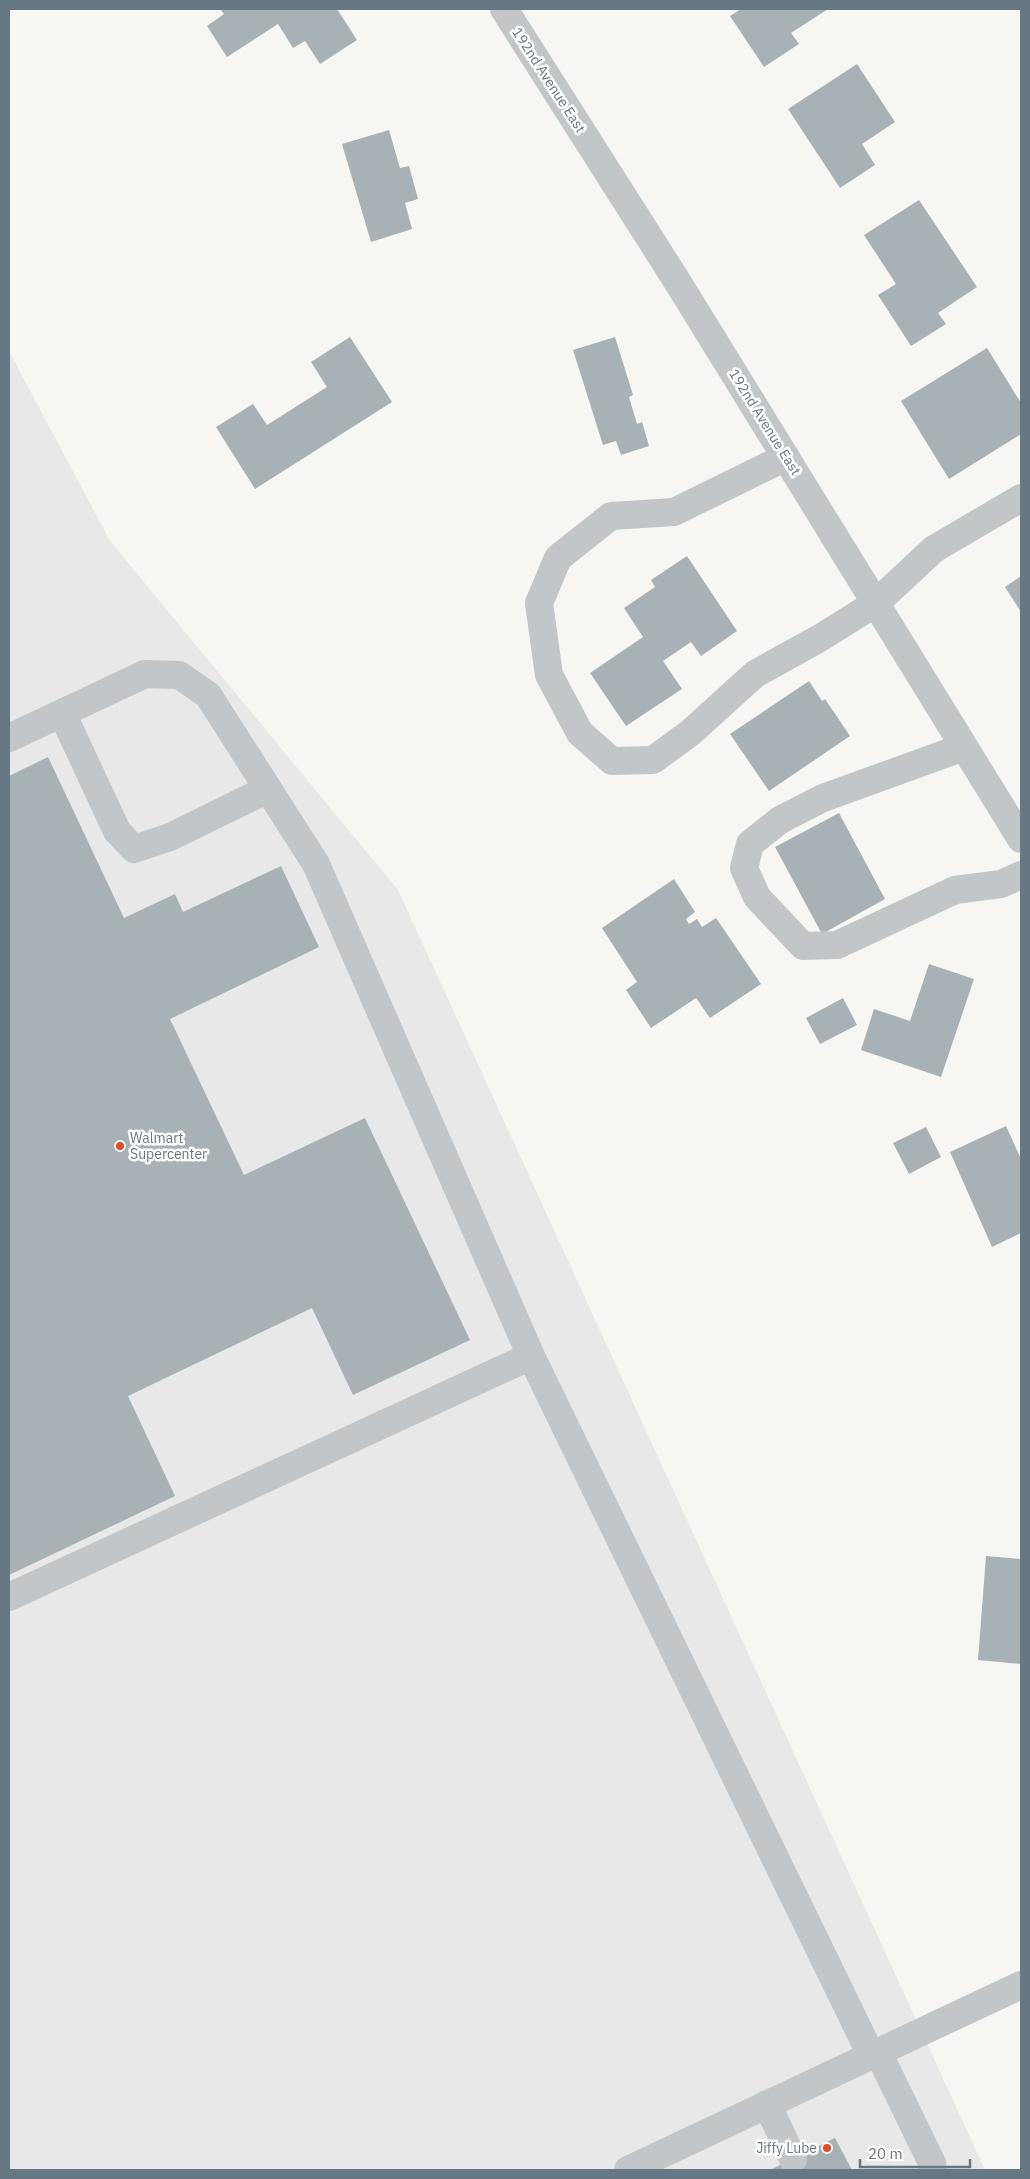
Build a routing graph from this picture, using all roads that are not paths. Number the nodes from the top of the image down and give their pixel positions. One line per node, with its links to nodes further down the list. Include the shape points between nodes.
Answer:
1 (504, 9): 2 (street, 192nd Avenue East)
2 (786, 457): 4 (street, 192nd Avenue East); 4 (street, via 674,512 611,516 558,558 539,603 540,612 549,675 580,733 612,761 653,760 690,733 755,674)
3 (1021, 498): 4 (street, via 934,549)
4 (876, 603): 7 (street, 192nd Avenue East)
5 (62, 713): 6 (street); 8 (street, via 145,674 179,675 208,695); 8 (street, via 117,831 134,849 170,837)
6 (9, 738)
7 (964, 747): 9 (street, 192nd Avenue East); 10 (street, via 823,798 780,820 750,844 744,868 757,897 803,946 837,945 955,890 1001,884)
8 (268, 789): 11 (street, via 316,864)
9 (1021, 839)
10 (1021, 875)
11 (531, 1356): 12 (street); 14 (street)
12 (9, 1597)
13 (1021, 1985): 14 (street)
14 (875, 2054): 15 (street); 19 (street)
15 (767, 2104): 16 (street); 17 (street)
16 (793, 2159)
17 (673, 2161): 18 (street)
18 (628, 2170)
19 (933, 2170)

